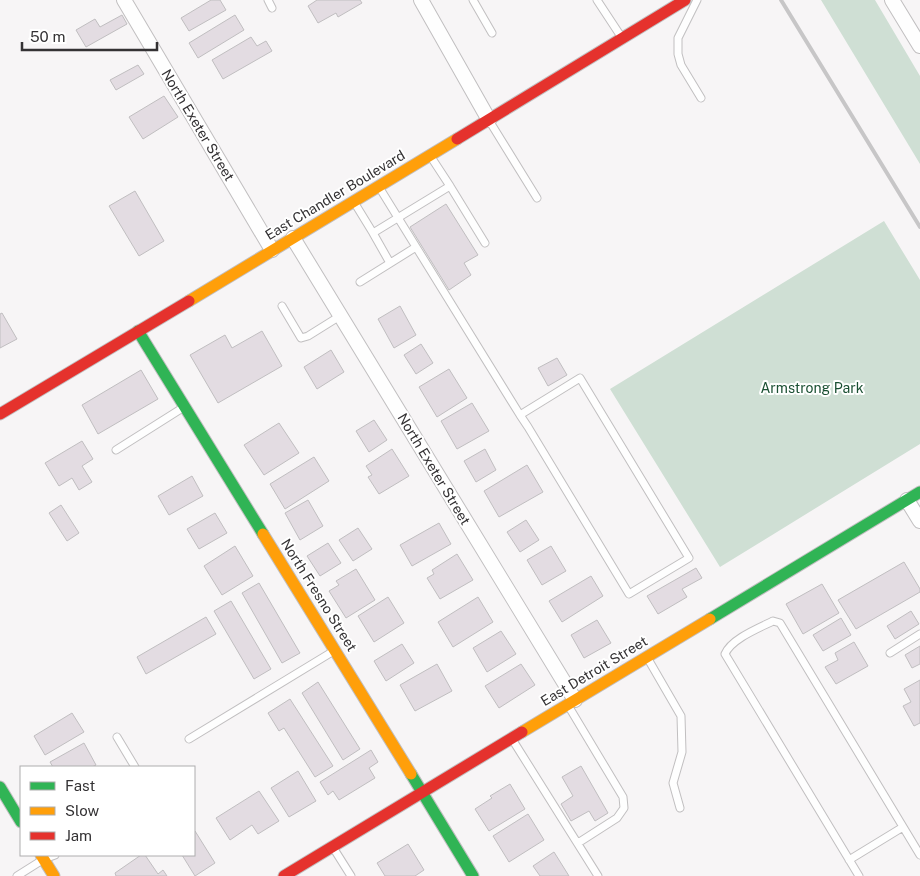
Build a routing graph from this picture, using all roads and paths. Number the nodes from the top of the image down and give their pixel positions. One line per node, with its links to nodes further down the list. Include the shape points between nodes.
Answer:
1 (124, 0): 25 (street, North Exeter Street)
2 (268, 0): 9 (lane)
3 (422, 0): 14 (street)
4 (473, 0): 10 (lane)
5 (597, 0): 11 (lane)
6 (685, 0): 11 (street, East Chandler Boulevard)
7 (697, 0): 13 (lane, via 678,38 678,54)
8 (895, 4): 12 (street)
9 (272, 8)
10 (492, 33)
11 (622, 38): 14 (street, East Chandler Boulevard)
12 (920, 46)
13 (701, 98)
14 (489, 120): 15 (street, East Chandler Boulevard); 18 (lane)
15 (430, 155): 16 (street, East Chandler Boulevard); 17 (lane)
16 (379, 186): 19 (street, East Chandler Boulevard); 20 (lane)
17 (450, 186): 20 (lane); 23 (lane)
18 (537, 198)
19 (354, 202): 21 (lane); 22 (street, East Chandler Boulevard)
20 (398, 218): 21 (lane); 24 (lane)
21 (372, 233): 26 (lane)
22 (293, 238): 25 (street, East Chandler Boulevard); 29 (street, North Exeter Street)
23 (486, 244)
24 (416, 248): 26 (lane); 33 (lane)
25 (272, 250): 30 (street, East Chandler Boulevard)
26 (390, 263): 27 (lane)
27 (360, 282)
28 (282, 306): 29 (lane, via 301,338)
29 (340, 316): 42 (street, North Exeter Street)
30 (138, 331): 31 (street, North Fresno Street); 32 (street, East Chandler Boulevard)
31 (184, 407): 34 (lane); 39 (street, North Fresno Street)
32 (0, 414)
33 (520, 415): 33 (lane, via 629,594 689,558 580,378)
34 (116, 450)
35 (920, 492): 36 (street, East Detroit Street)
36 (907, 500): 37 (street); 41 (street, East Detroit Street)
37 (920, 521)
38 (920, 634): 40 (lane)
39 (335, 650): 45 (lane); 48 (street, North Fresno Street)
40 (890, 653)
41 (646, 657): 42 (street, East Detroit Street); 49 (lane, via 681,716 682,752 673,783)
42 (572, 702): 44 (street, East Detroit Street); 52 (lane, via 623,797 624,808 617,818)
43 (117, 736): 46 (lane)
44 (512, 738): 48 (street, East Detroit Street); 52 (lane)
45 (188, 739)
46 (134, 766)
47 (0, 787): 50 (street)
48 (422, 792): 53 (street, East Detroit Street); 61 (street, North Fresno Street)
49 (680, 808)
50 (20, 820)
51 (903, 827): 54 (lane); 56 (lane); 56 (lane, via 780,622 772,621 741,638 725,654)
52 (578, 843): 62 (lane)
53 (333, 846): 59 (street, East Detroit Street); 60 (lane)
54 (920, 855)
55 (47, 856): 57 (lane); 58 (street)
56 (849, 860): 63 (lane)
57 (17, 876)
58 (54, 876)
59 (284, 876)
60 (351, 876)
61 (473, 876)
62 (598, 876)
63 (858, 876)

